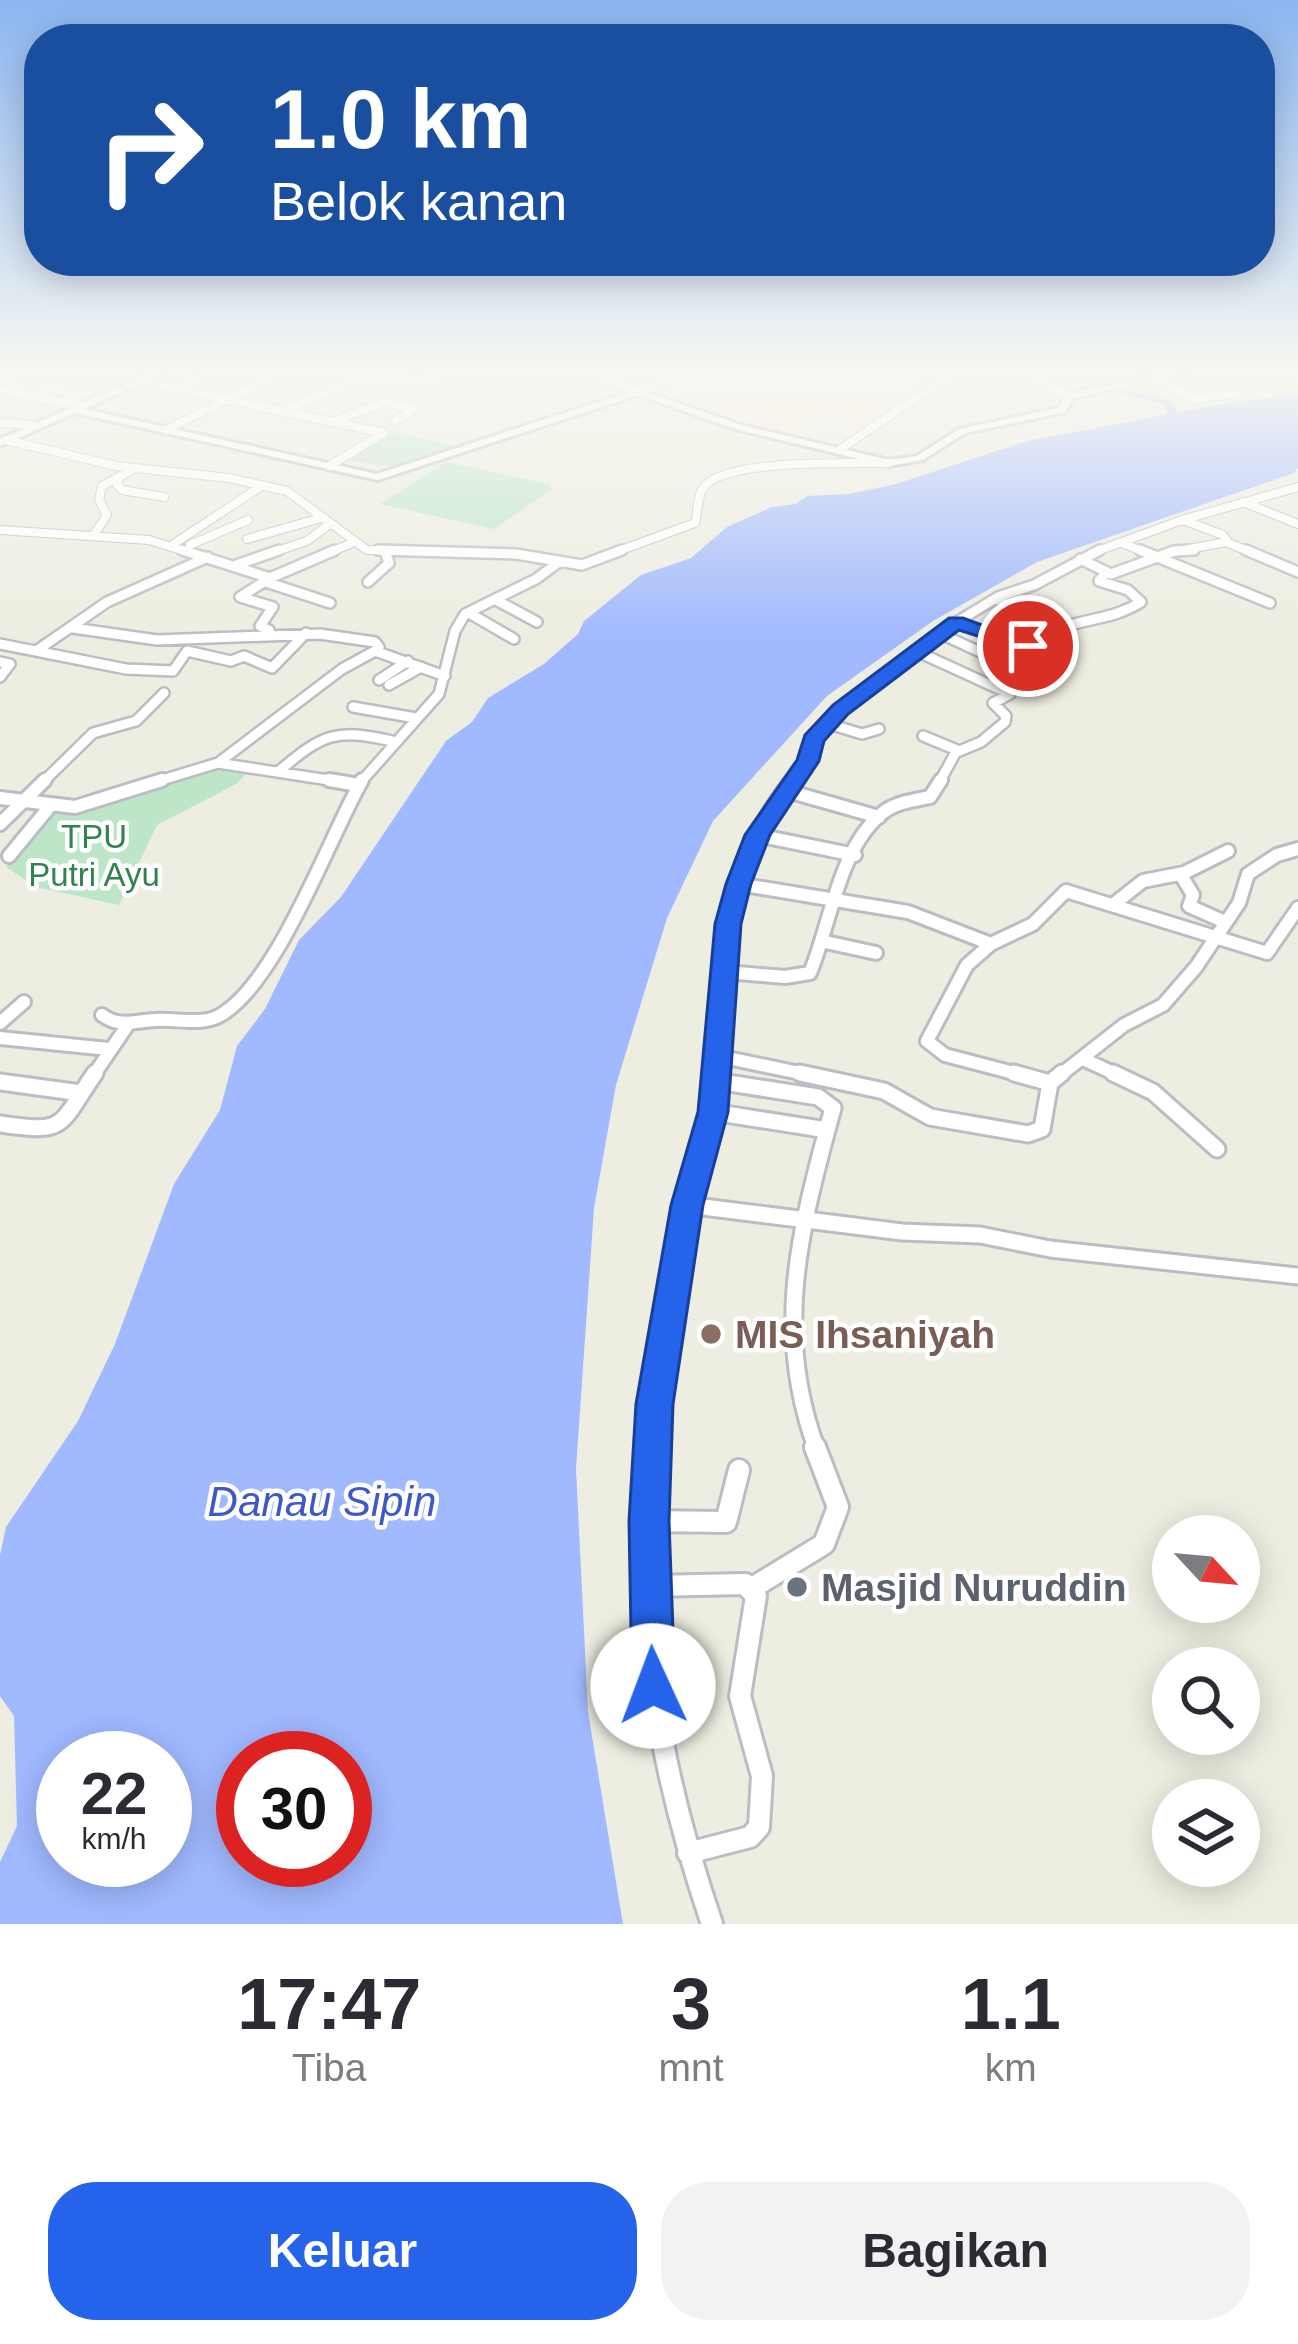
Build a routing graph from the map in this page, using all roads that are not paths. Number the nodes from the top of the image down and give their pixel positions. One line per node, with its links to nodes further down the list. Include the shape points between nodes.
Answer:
1 (97, 461): 9 (street)
2 (319, 461): 8 (main road)
3 (338, 461): 8 (street)
4 (427, 461): 8 (main road, via 383,475)
5 (881, 461): 7 (main road)
6 (903, 461): 7 (main road)
7 (889, 463): 31 (street, via 717,476 701,491 695,523 607,559)
8 (333, 464)
9 (134, 469): 10 (street); 11 (street)
10 (120, 476): 13 (street, via 122,490); 20 (street, via 102,488 106,514)
11 (264, 484): 17 (street, via 299,496); 25 (street)
12 (1298, 487): 14 (street)
13 (164, 497)
14 (1242, 501): 16 (street); 18 (street)
15 (248, 520): 26 (street)
16 (1182, 520): 22 (street); 23 (street)
17 (324, 522): 21 (street); 24 (street); 32 (street, via 307,541)
18 (1298, 524)
19 (0, 530): 20 (street)
20 (93, 536): 25 (street)
21 (247, 539)
22 (1228, 542): 30 (street); 33 (street)
23 (1122, 543): 29 (street); 30 (street)
24 (350, 544): 27 (street); 35 (street)
25 (172, 545): 26 (street)
26 (184, 549): 28 (street)
27 (385, 551): 31 (street); 36 (street, via 389,563)
28 (208, 556): 32 (street); 45 (street, via 107,602)
29 (1078, 558): 34 (street); 37 (street)
30 (1155, 558): 34 (street); 40 (street)
31 (560, 562): 38 (street)
32 (235, 565): 35 (street)
33 (1298, 572)
34 (1105, 574): 44 (street, via 1099,581 1141,602 1109,619)
35 (268, 580): 39 (street); 46 (street, via 240,597 273,607 261,628)
36 (368, 582)
37 (996, 598): 43 (street); 44 (street)
38 (496, 600): 41 (street); 42 (street)
39 (330, 603)
40 (1270, 603)
41 (469, 613): 49 (street); 58 (street, via 458,623)
42 (537, 622)
43 (956, 622): 44 (street, via 1031,646); 48 (street)
44 (1062, 623)
45 (73, 628): 46 (street, via 166,640); 51 (street)
46 (278, 632): 47 (street)
47 (306, 633): 51 (street, via 268,668 244,656 231,661 187,651 173,671 143,672); 52 (street, via 359,638 378,644)
48 (941, 634): 53 (street); 54 (street)
49 (514, 638)
50 (0, 644): 51 (street)
51 (35, 651)
52 (375, 652): 55 (street); 68 (street)
53 (918, 652): 63 (street); 67 (street, via 1010,694 993,703 1005,722)
54 (991, 657)
55 (408, 661): 57 (street); 57 (street, via 384,682)
56 (0, 662): 59 (street, via 10,664)
57 (421, 667): 58 (street)
58 (445, 676): 62 (street, via 439,696)
59 (0, 677)
60 (164, 693): 73 (street, via 136,721 93,733)
61 (353, 707): 62 (street)
62 (416, 718): 66 (street)
63 (826, 724): 64 (street, via 862,734); 71 (street)
64 (879, 729)
65 (923, 736): 67 (street)
66 (392, 741): 69 (street, via 337,731); 70 (street)
67 (957, 752): 75 (street, via 930,797)
68 (218, 763): 69 (street); 74 (street, via 75,806)
69 (279, 770): 70 (street)
70 (359, 784): 96 (street, via 326,858 235,1005 213,1018)
71 (784, 790): 75 (street); 77 (street)
72 (0, 798): 73 (street)
73 (25, 802): 74 (street); 76 (street)
74 (51, 805): 81 (street)
75 (879, 817): 80 (street)
76 (0, 824)
77 (758, 835): 80 (street); 83 (street)
78 (1298, 850): 87 (street, via 1248,874)
79 (1228, 851): 82 (street)
80 (855, 855): 84 (street)
81 (9, 856)
82 (1181, 874): 85 (street, via 1141,879); 87 (street, via 1193,895 1189,906)
83 (738, 884): 84 (street); 92 (street)
84 (837, 899): 89 (street); 90 (street, via 908,912)
85 (1114, 904): 88 (street); 90 (street, via 1066,891 1033,924)
86 (1298, 908): 88 (street, via 1269,953)
87 (1225, 922): 88 (street)
88 (1216, 937): 100 (street, via 1163,1006)
89 (821, 940): 91 (street); 92 (street, via 804,976)
90 (991, 944): 103 (street, via 958,976 928,1045)
91 (876, 953)
92 (726, 972): 99 (street)
93 (25, 1002): 95 (street)
94 (102, 1016): 96 (street)
95 (0, 1023)
96 (127, 1026): 98 (street)
97 (0, 1038): 98 (street)
98 (108, 1049): 104 (street)
99 (718, 1056): 101 (street); 103 (street, via 884,1091 930,1117 1028,1134 1042,1129)
100 (1083, 1059): 103 (street); 108 (street, via 1153,1093)
101 (716, 1081): 105 (street); 107 (street, via 818,1097 833,1108)
102 (0, 1082): 104 (street)
103 (1050, 1083)
104 (81, 1093): 106 (street, via 54,1129)
105 (713, 1112): 107 (street); 109 (street)
106 (0, 1124)
107 (827, 1130): 110 (street)
108 (1217, 1149)
109 (687, 1205): 110 (street); 113 (street, via 655,1404)
110 (803, 1220): 111 (street); 115 (street, via 790,1310 794,1371 838,1507 824,1544)
111 (1298, 1276)
112 (739, 1470): 113 (street, via 725,1522)
113 (649, 1521): 114 (street)
114 (650, 1586): 115 (street); 116 (street, via 653,1686)
115 (752, 1588): 116 (street, via 740,1696 762,1775 762,1814 750,1837)
116 (688, 1853): 117 (street)
117 (712, 1924)

